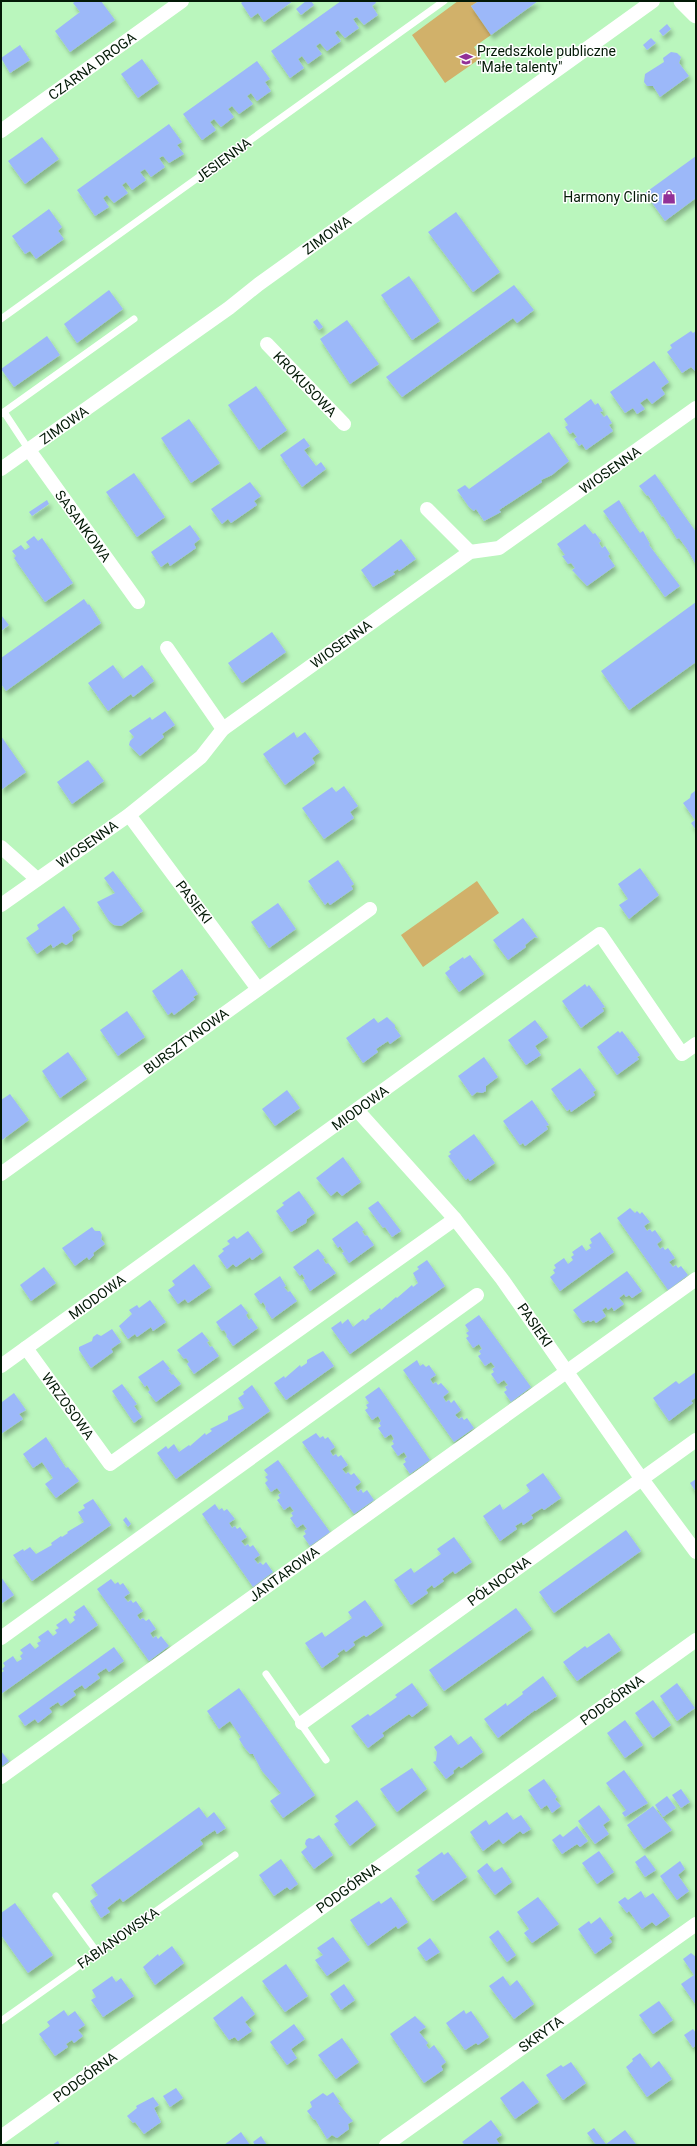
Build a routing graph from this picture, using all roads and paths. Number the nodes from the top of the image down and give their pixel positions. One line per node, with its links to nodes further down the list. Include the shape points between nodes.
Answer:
1 (182, 1): 6 (street, CZARNA DROGA)
2 (444, 1): 7 (lane, JESIENNA)
3 (653, 1): 13 (street, ZIMOWA)
4 (682, 1): 5 (street)
5 (696, 16)
6 (1, 131)
7 (1, 319)
8 (134, 319): 11 (lane)
9 (267, 344): 12 (street, KROKUSOWA)
10 (696, 408): 16 (street, WIOSENNA, via 499,548)
11 (2, 413): 13 (lane)
12 (344, 424)
13 (29, 450): 14 (street, ZIMOWA); 17 (street, SASANKOWA)
14 (1, 469)
15 (427, 509): 16 (street)
16 (470, 552): 19 (street, WIOSENNA)
17 (138, 602)
18 (168, 648): 19 (street)
19 (223, 729): 20 (street, WIOSENNA, via 201,757)
20 (129, 815): 22 (street, WIOSENNA); 25 (street, PASIEKI)
21 (1, 847): 22 (street)
22 (38, 879): 23 (street, WIOSENNA)
23 (1, 906)
24 (370, 909): 25 (street, BURSZTYNOWA)
25 (258, 989): 28 (street, BURSZTYNOWA)
26 (696, 1044): 27 (street, MIODOWA, via 682,1054 600,934)
27 (357, 1110): 29 (street, PASIEKI); 32 (street, MIODOWA)
28 (1, 1174)
29 (455, 1219): 32 (street, WRZOSOWA, via 110,1464); 34 (street, PASIEKI, via 502,1279)
30 (696, 1279): 34 (street, JANTAROWA)
31 (477, 1295): 38 (street)
32 (26, 1348): 33 (street, MIODOWA)
33 (1, 1366)
34 (567, 1371): 36 (street, PASIEKI); 43 (street, JANTAROWA)
35 (696, 1440): 36 (street, PÓŁNOCNA)
36 (643, 1478): 37 (street, PASIEKI); 41 (street, PÓŁNOCNA)
37 (696, 1552)
38 (1, 1638)
39 (696, 1640): 49 (street, PODGÓRNA)
40 (266, 1674): 41 (lane)
41 (302, 1724): 42 (lane)
42 (326, 1760)
43 (1, 1777)
44 (234, 1855): 47 (lane, FABIANOWSKA)
45 (56, 1896): 47 (lane)
46 (696, 1924): 50 (street, SKRYTA)
47 (97, 1952): 48 (lane, FABIANOWSKA)
48 (1, 2021)
49 (1, 2137)
50 (386, 2145)

